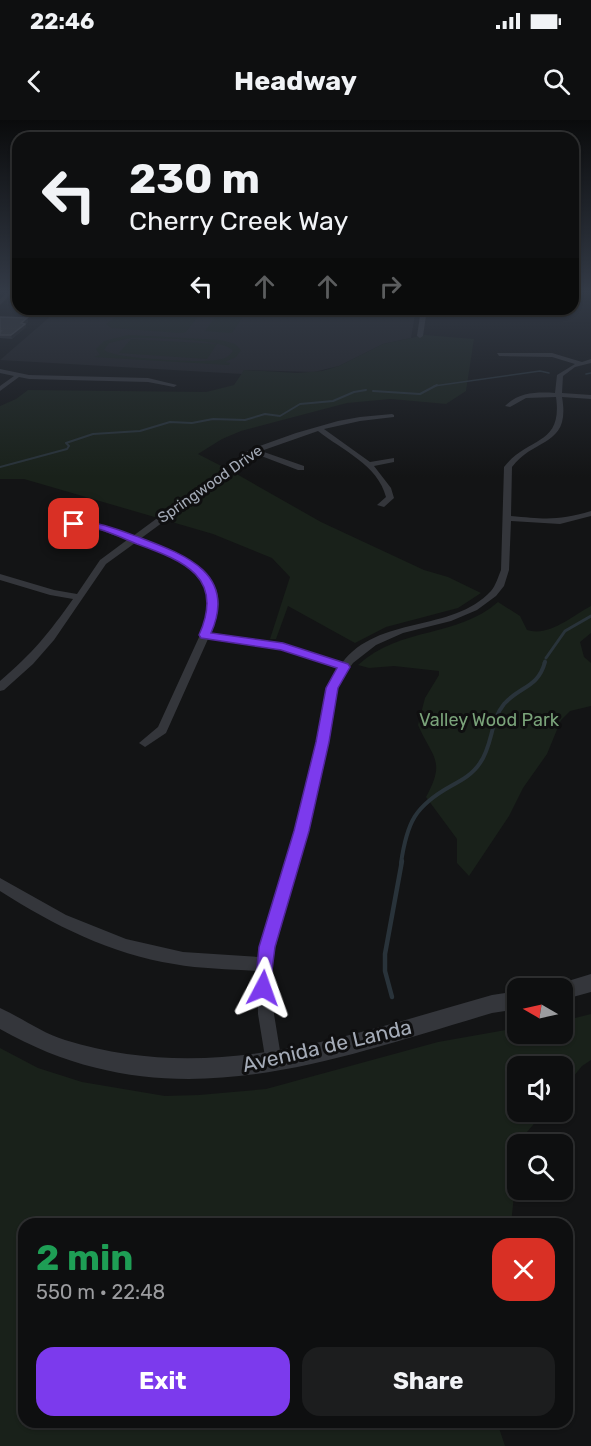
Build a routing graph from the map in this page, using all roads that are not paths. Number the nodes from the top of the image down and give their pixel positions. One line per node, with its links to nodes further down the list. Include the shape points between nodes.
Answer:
1 (499, 354): 2 (street, via 552,355)
2 (586, 362): 7 (street, via 567,368 560,375)
3 (0, 371): 4 (street)
4 (17, 376): 5 (street, via 148,380); 6 (street)
5 (174, 385)
6 (0, 389)
7 (559, 397): 8 (street); 9 (street, via 529,396); 18 (street, via 561,418 557,428 516,456 508,467)
8 (591, 397)
9 (508, 406)
10 (392, 416): 11 (street, Springwood Drive, via 366,417)
11 (321, 430): 12 (street, Springwood Drive); 14 (street)
12 (254, 451): 15 (street); 20 (street, Springwood Drive)
13 (391, 460): 14 (street)
14 (369, 465): 16 (street, via 390,490 390,498)
15 (301, 468)
16 (381, 505)
17 (591, 513): 18 (street, via 557,522)
18 (506, 518): 24 (street, via 505,570 493,594 462,614 385,636 360,651)
19 (74, 524): 20 (street, via 90,524)
20 (133, 539): 22 (street, Springwood Drive, via 103,562); 23 (street, via 174,554 202,573 214,599 212,620)
21 (0, 577): 22 (street)
22 (79, 597): 25 (street, Springwood Drive, via 51,638)
23 (205, 635): 24 (street, via 283,646); 26 (street, via 162,730)
24 (344, 667): 28 (street, via 332,688 323,742)
25 (3, 681)
26 (145, 743)
27 (0, 884): 28 (street, via 66,923 147,952)
28 (264, 964): 33 (street, via 265,1005)
29 (591, 983): 30 (street)
30 (573, 988)
31 (507, 1002): 33 (street, Avenida de Landa)
32 (0, 1018): 33 (street, Avenida de Landa, via 65,1050 102,1061 186,1071)
33 (274, 1063)

